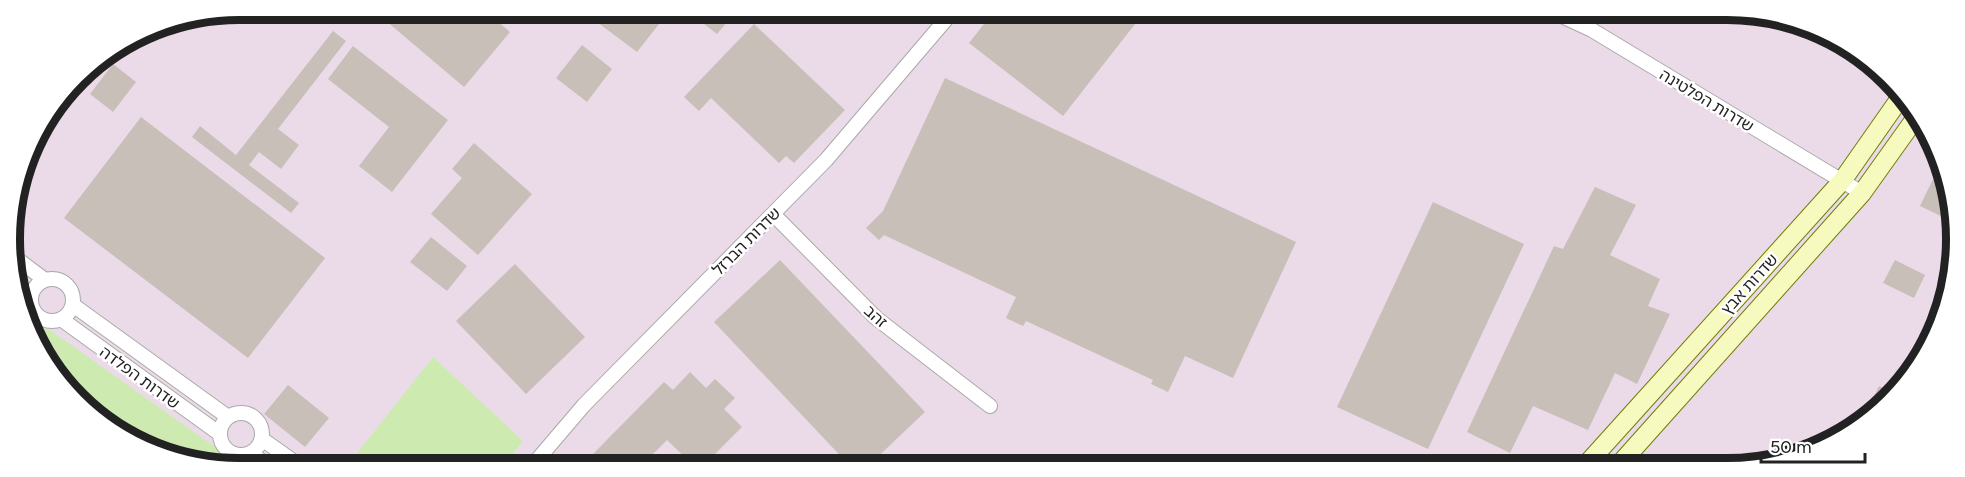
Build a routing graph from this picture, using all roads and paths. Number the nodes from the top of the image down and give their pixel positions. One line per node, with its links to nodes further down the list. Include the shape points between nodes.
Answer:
1 (945, 20): 7 (street, שדרות הברזל, via 833,152)
2 (1570, 20): 5 (street, שדרות הפלטינה)
3 (1897, 102): 5 (street, שדרות אבץ)
4 (1912, 123): 6 (street, שדרות אבץ)
5 (1842, 181): 6 (street, שדרות הפלטינה); 22 (street, שדרות אבץ)
6 (1862, 193): 23 (street, שדרות אבץ)
7 (773, 214): 14 (street, זהב, via 876,318); 21 (street, שדרות הברזל, via 584,405)
8 (21, 262): 9 (street)
9 (45, 280): 11 (street, via 35,288); 12 (street, via 64,282 72,292)
10 (28, 298): 11 (street)
11 (31, 300): 13 (street, via 41,318)
12 (73, 304): 13 (street); 15 (street, שדרות הפלדה)
13 (61, 319): 16 (street, שדרות הפלדה)
14 (990, 406)
15 (228, 417): 16 (street); 17 (street, via 240,413 252,417 261,426)
16 (220, 434): 18 (street, via 230,453)
17 (262, 439): 18 (street); 20 (street)
18 (250, 453): 19 (street)
19 (257, 458)
20 (289, 458)
21 (539, 458)
22 (1592, 458)
23 (1625, 458)

